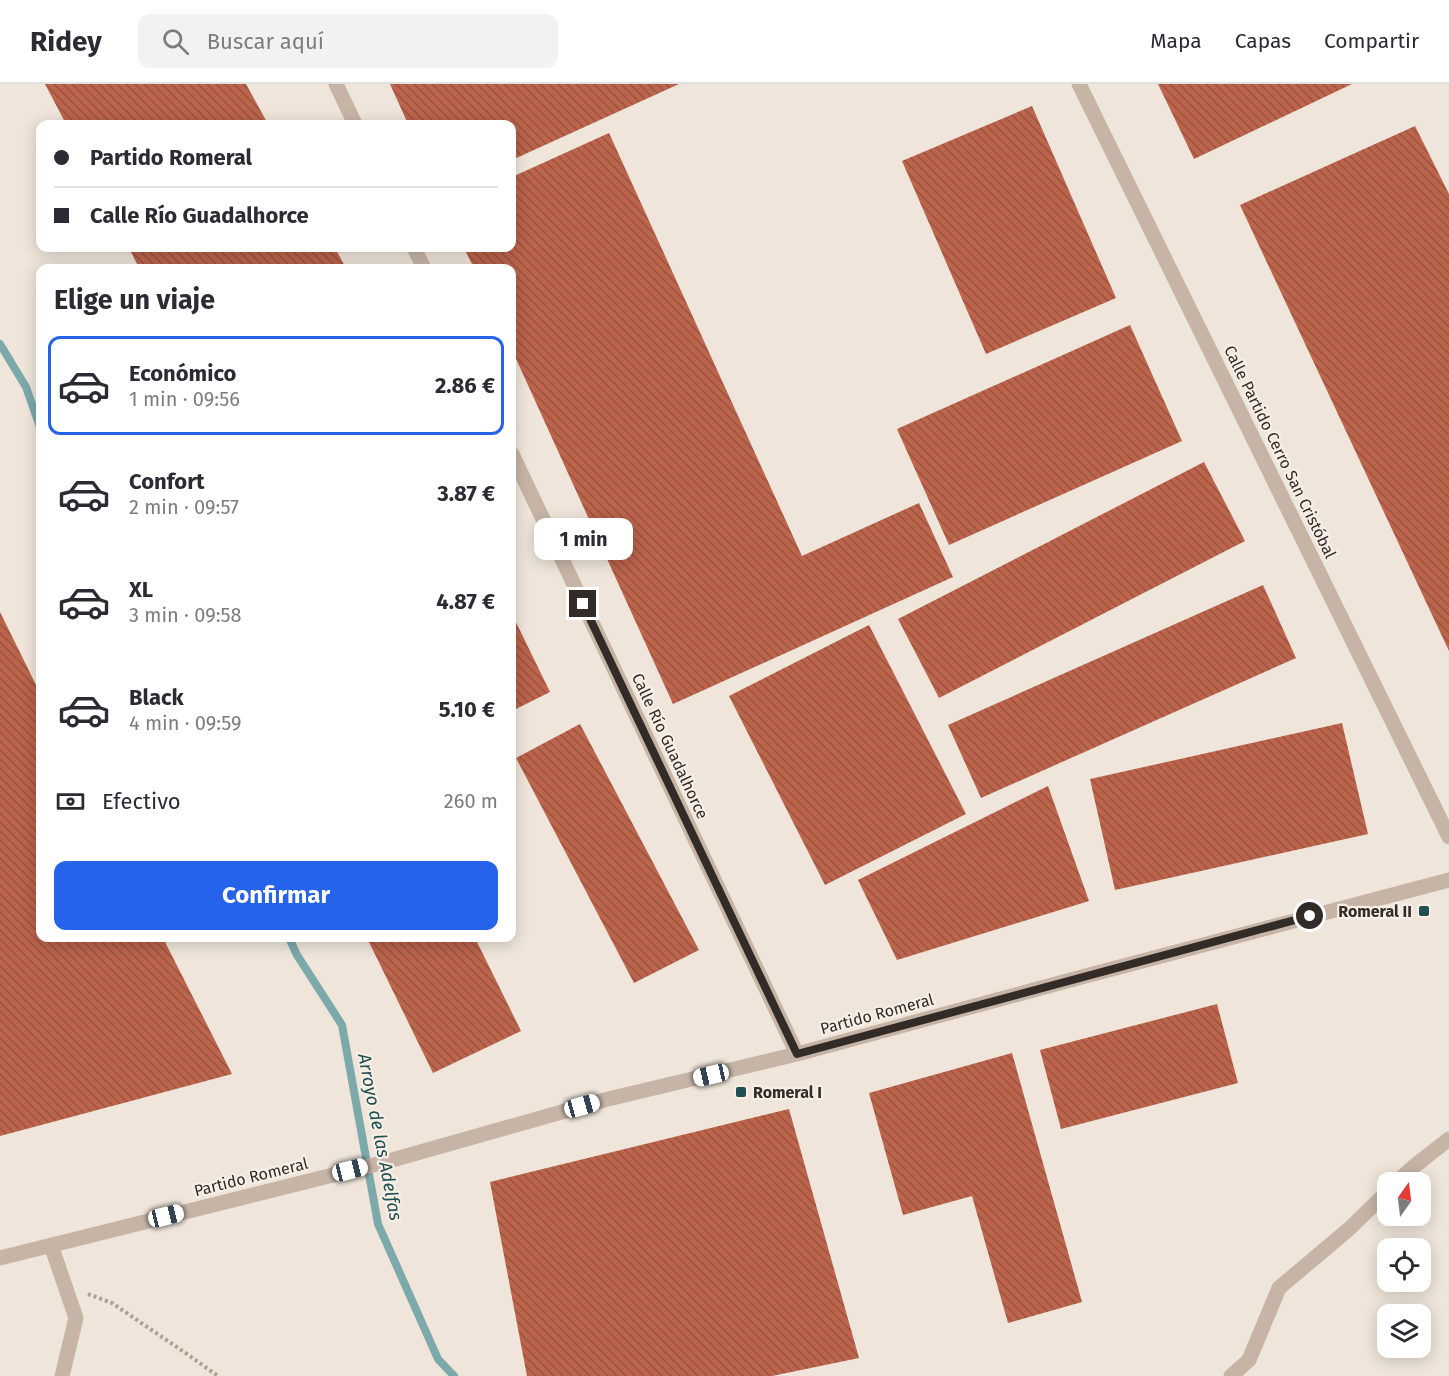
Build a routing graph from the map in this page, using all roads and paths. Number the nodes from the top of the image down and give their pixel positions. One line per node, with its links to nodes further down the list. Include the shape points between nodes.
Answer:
1 (336, 84): 3 (street)
2 (1079, 84): 5 (street, Calle Partido Cerro San Cristóbal)
3 (353, 120)
4 (516, 462): 7 (street, Calle Río Guadalhorce)
5 (1449, 837)
6 (1449, 880): 7 (street, Partido Romeral)
7 (797, 1054): 11 (street, Partido Romeral, via 604,1100 385,1162)
8 (1449, 1139): 9 (street)
9 (1408, 1172)
10 (1377, 1202): 16 (street, via 1279,1288 1249,1360)
11 (51, 1245): 12 (street, Partido Romeral); 13 (street)
12 (0, 1258)
13 (65, 1286): 14 (street, via 76,1318); 15 (path, via 112,1303)
14 (62, 1376)
15 (218, 1376)
16 (1231, 1376)

